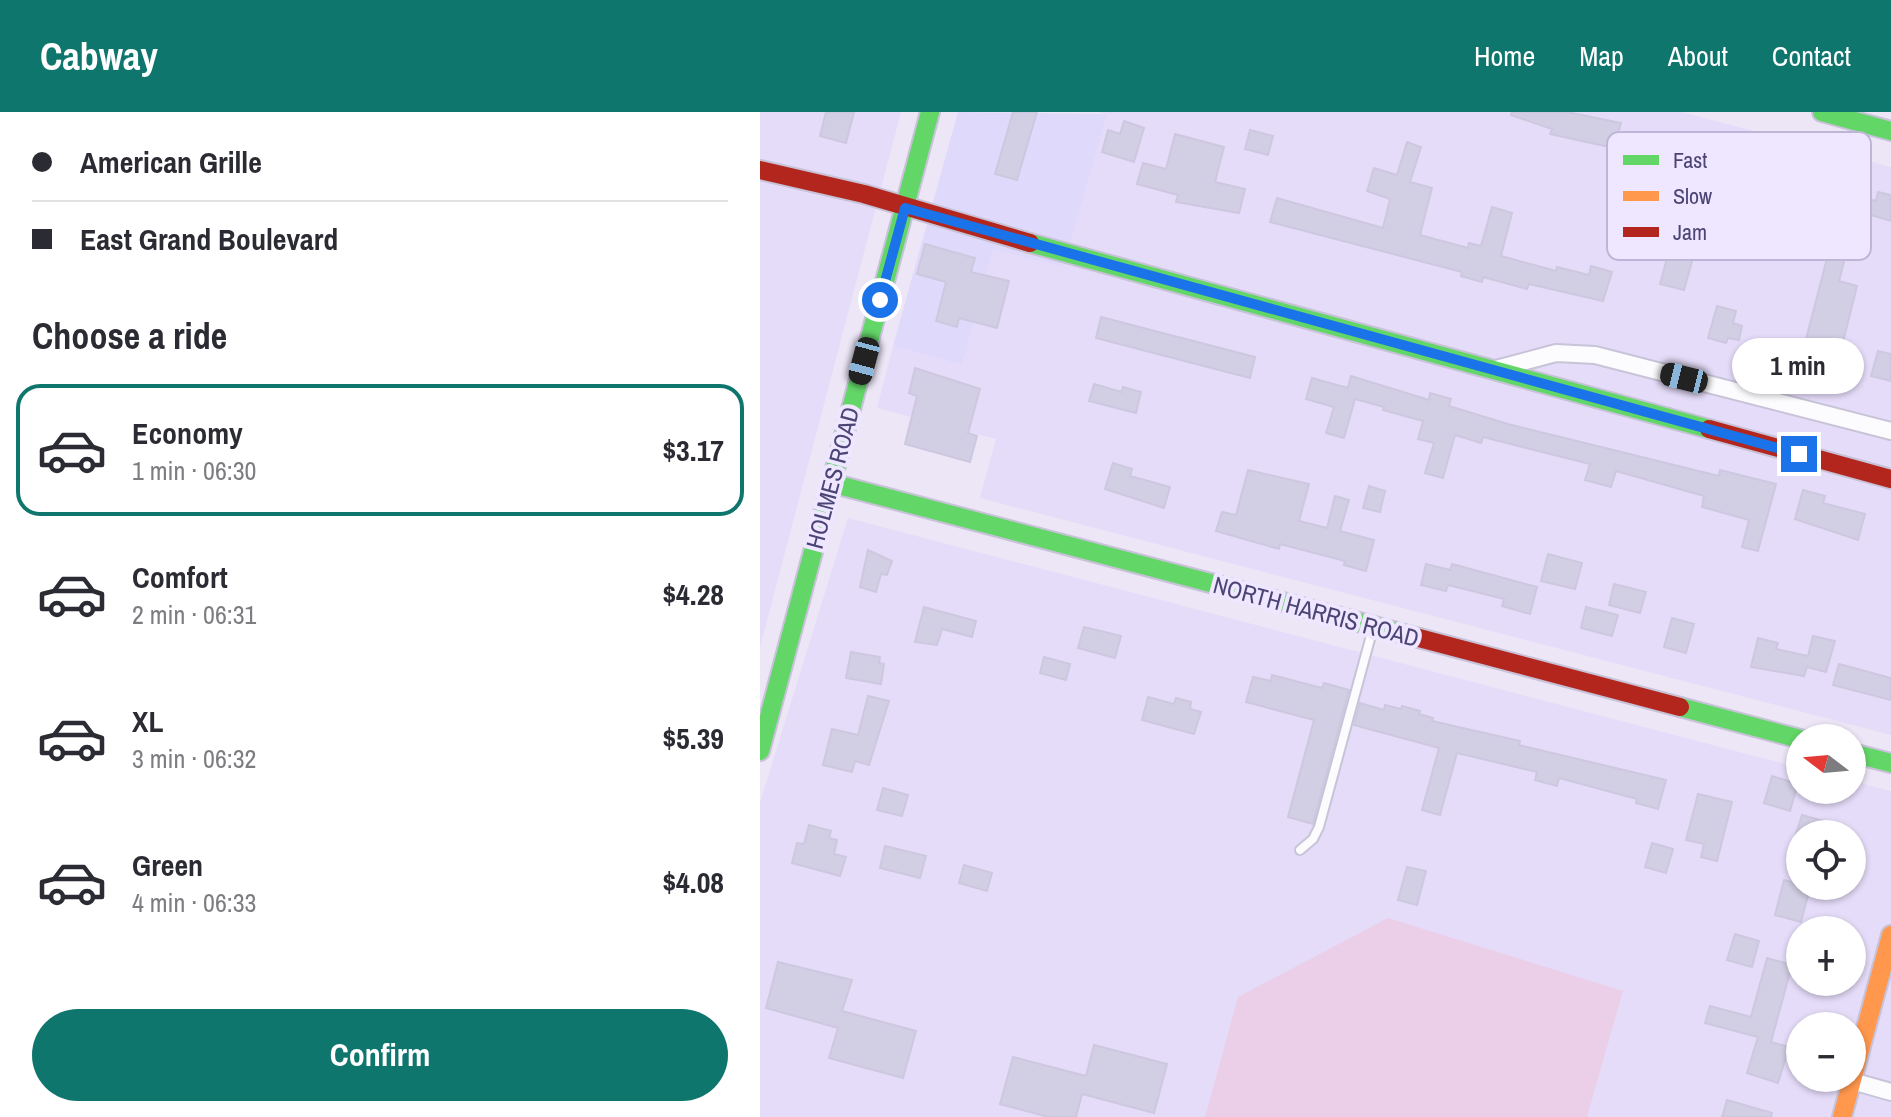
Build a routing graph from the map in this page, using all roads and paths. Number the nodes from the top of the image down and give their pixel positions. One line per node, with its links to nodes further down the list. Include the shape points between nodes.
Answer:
1 (930, 112): 5 (street, HOLMES ROAD)
2 (1822, 112): 3 (street)
3 (1891, 131)
4 (760, 170): 5 (street)
5 (905, 208): 6 (street); 9 (street, HOLMES ROAD)
6 (1491, 370): 7 (street, via 1556,353 1595,355); 8 (street)
7 (1891, 431)
8 (1891, 479)
9 (831, 483): 10 (street, NORTH HARRIS ROAD); 12 (street, HOLMES ROAD)
10 (1374, 627): 11 (street, NORTH HARRIS ROAD); 15 (lane, via 1319,827)
11 (1786, 735)
12 (760, 751)
13 (1866, 757): 14 (street)
14 (1891, 763)
15 (1300, 850)
16 (1891, 935): 17 (street)
17 (1866, 1029)
18 (1866, 1085): 20 (street)
19 (1849, 1092): 21 (street)
20 (1891, 1092)
21 (1842, 1117)

